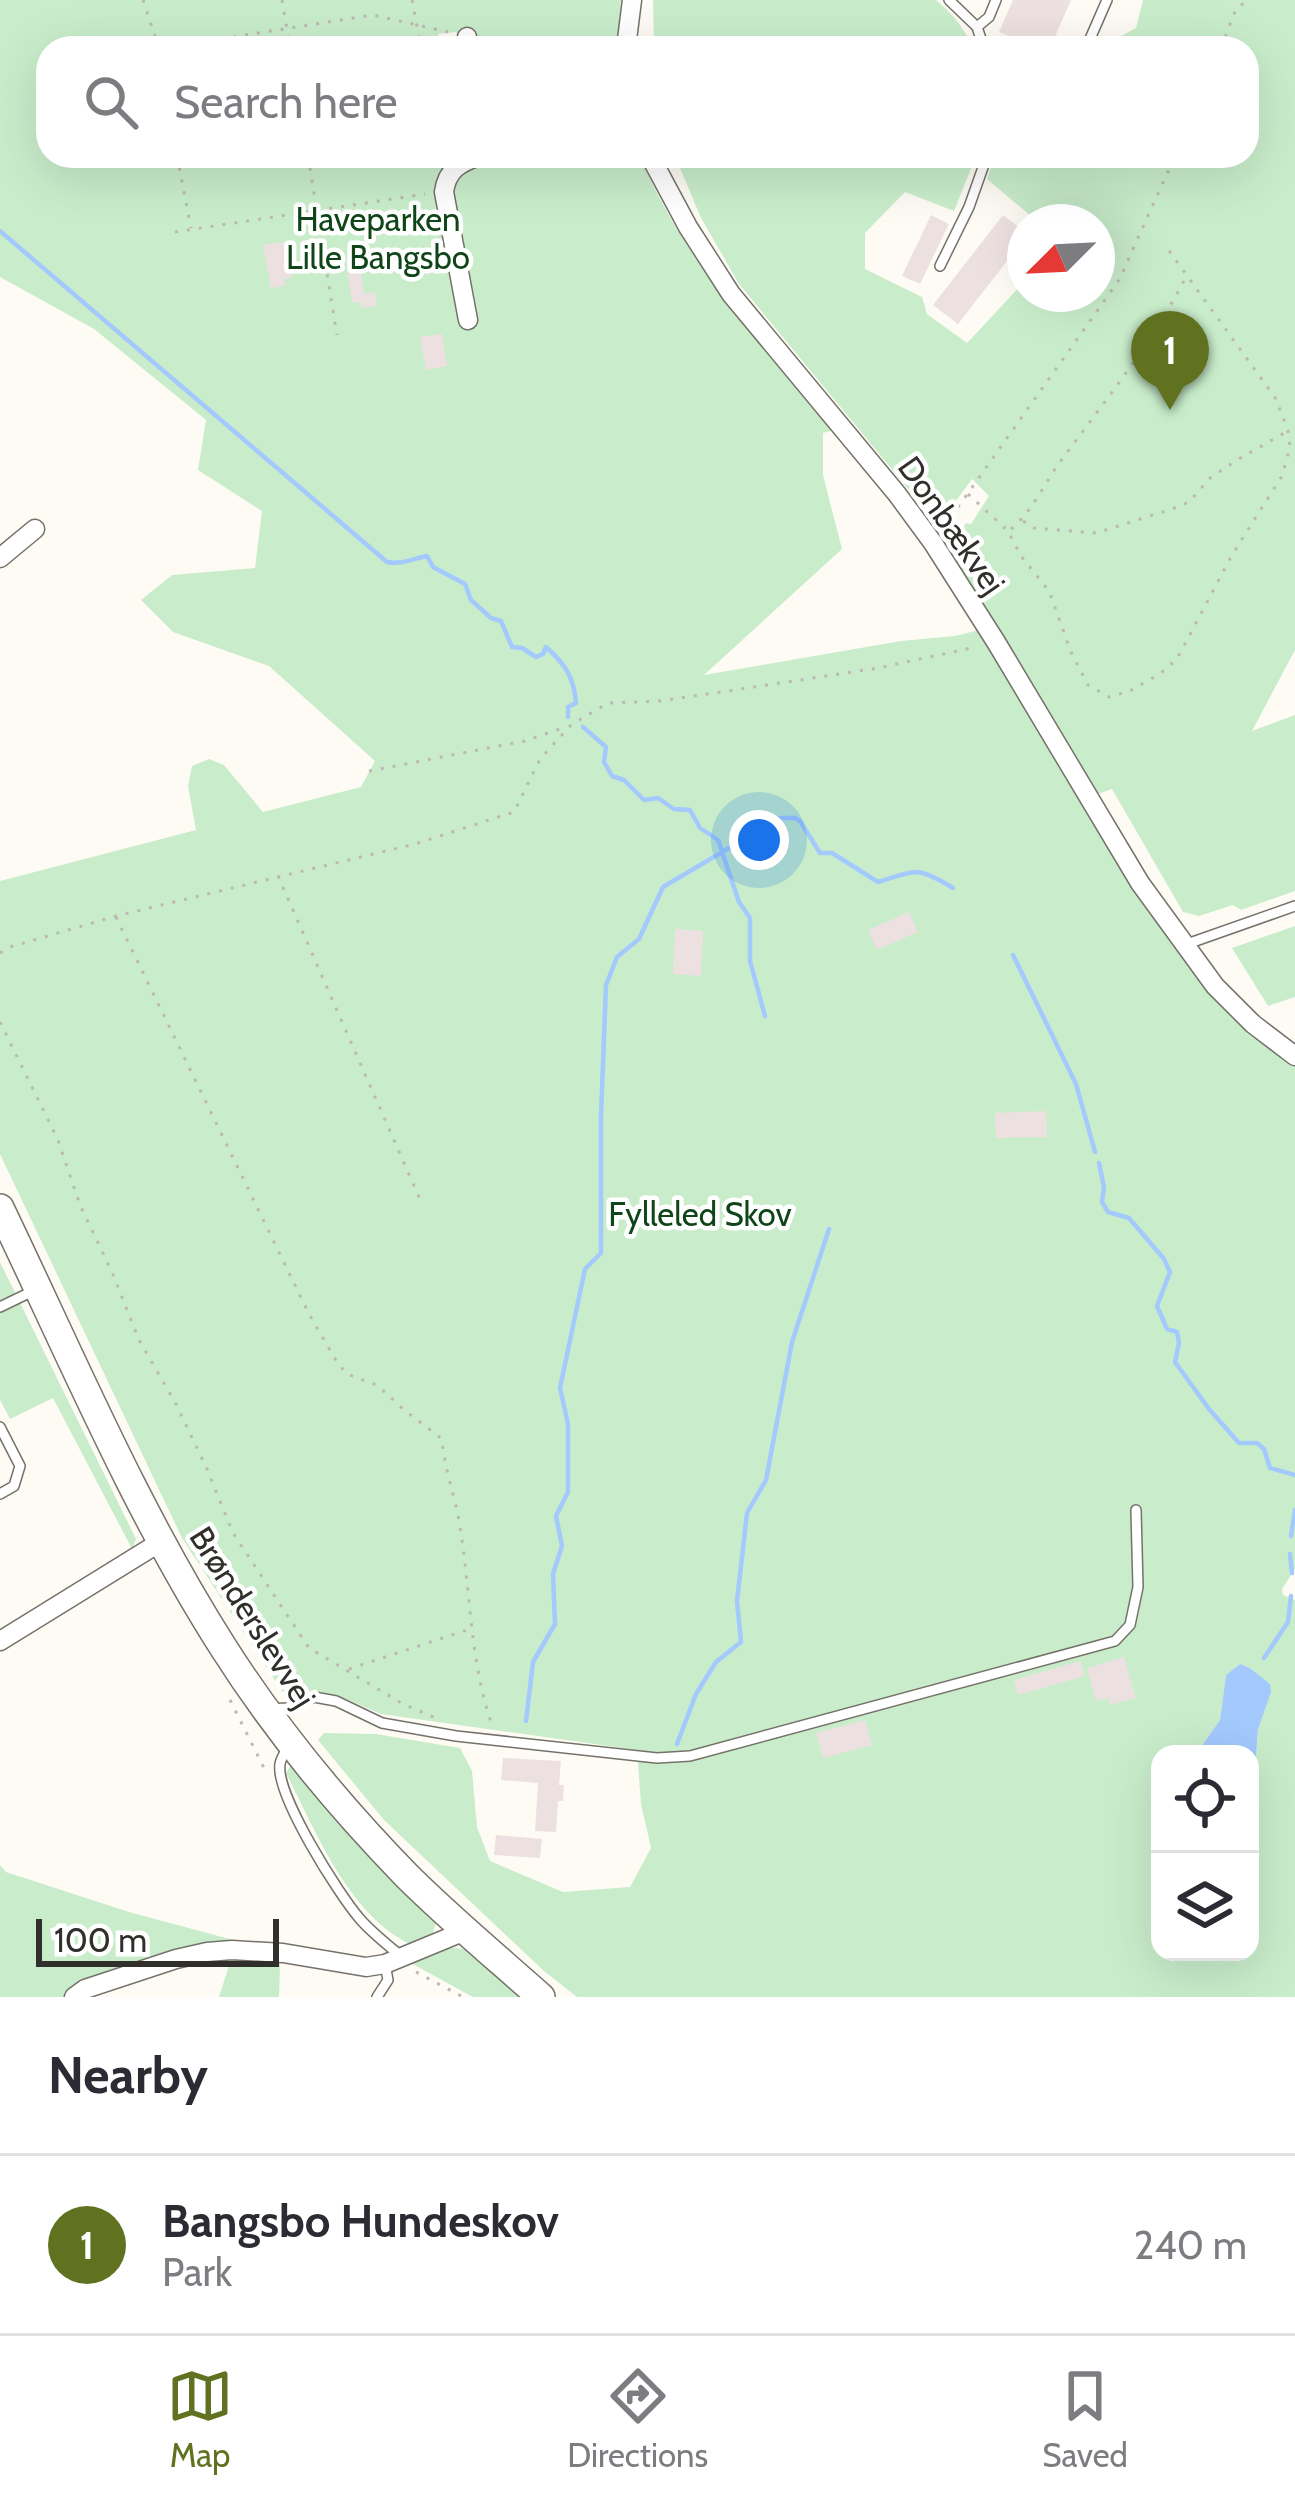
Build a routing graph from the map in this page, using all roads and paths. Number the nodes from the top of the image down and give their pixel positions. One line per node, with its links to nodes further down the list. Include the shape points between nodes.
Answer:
1 (143, 0): 12 (path)
2 (282, 0): 11 (path)
3 (412, 0): 9 (path)
4 (632, 0): 17 (street)
5 (950, 0): 10 (lane)
6 (996, 0): 10 (lane)
7 (1107, 0): 19 (lane)
8 (1248, 0): 20 (path)
9 (417, 25): 11 (path, via 373,14); 15 (path); 16 (path)
10 (977, 27): 18 (lane)
11 (286, 28): 13 (path); 14 (path)
12 (156, 36)
13 (236, 36)
14 (288, 36)
15 (419, 36)
16 (450, 36)
17 (628, 36)
18 (980, 36)
19 (1091, 36)
20 (1226, 36)
21 (179, 168): 29 (path)
22 (310, 168): 28 (path)
23 (456, 168): 27 (street)
24 (657, 168): 41 (street, Donbækvej, via 731,294)
25 (983, 168): 32 (lane)
26 (1170, 168): 37 (path, via 1119,280)
27 (444, 191): 28 (path); 34 (street)
28 (317, 209): 29 (path); 35 (path)
29 (191, 230): 30 (path)
30 (175, 232)
31 (1165, 245): 33 (path)
32 (940, 266)
33 (1186, 275): 36 (path, via 1276,399); 38 (path, via 1137,359)
34 (467, 320)
35 (337, 335)
36 (1288, 431): 38 (path, via 1172,509 1096,533); 40 (path, via 1282,476 1188,643 1130,691 1108,697 1088,685 1049,591)
37 (968, 494): 40 (path); 41 (path)
38 (1022, 520): 40 (path)
39 (35, 529): 42 (street)
40 (1008, 531)
41 (933, 543): 43 (street, Donbækvej)
42 (0, 558)
43 (996, 642): 44 (path, via 774,685 608,703); 49 (street, Donbækvej)
44 (571, 724): 45 (path, via 525,741); 46 (path, via 540,759 514,812)
45 (369, 771)
46 (278, 876): 48 (path); 53 (path)
47 (1295, 906): 49 (lane)
48 (116, 916): 50 (path); 61 (path, via 337,1362 442,1438)
49 (1184, 944): 52 (street, Donbækvej, via 1253,1024)
50 (0, 952)
51 (0, 1022): 63 (path, via 233,1533 309,1648)
52 (1295, 1056)
53 (422, 1204)
54 (0, 1208): 55 (main road, Brønderslevvej)
55 (38, 1288): 56 (lane); 64 (main road, Brønderslevvej, via 162,1541)
56 (0, 1307)
57 (0, 1427): 58 (lane, via 20,1466 14,1486)
58 (0, 1494)
59 (1136, 1510): 66 (lane, via 1138,1586 1130,1625 1115,1641 690,1756)
60 (149, 1550): 62 (street)
61 (470, 1629): 63 (path); 66 (path)
62 (0, 1641)
63 (347, 1669): 65 (path, via 434,1714)
64 (267, 1709): 65 (lane, via 314,1697 382,1724); 67 (main road, Brønderslevvej)
65 (456, 1736): 66 (lane)
66 (498, 1741)
67 (291, 1743): 68 (main road, Brønderslevvej); 69 (lane, via 280,1777 309,1844)
68 (465, 1930): 69 (street); 72 (main road, Brønderslevvej)
69 (394, 1961): 70 (street, via 366,1967 284,1953 206,1952); 71 (lane)
70 (74, 1997)
71 (377, 1997)
72 (542, 1997)

